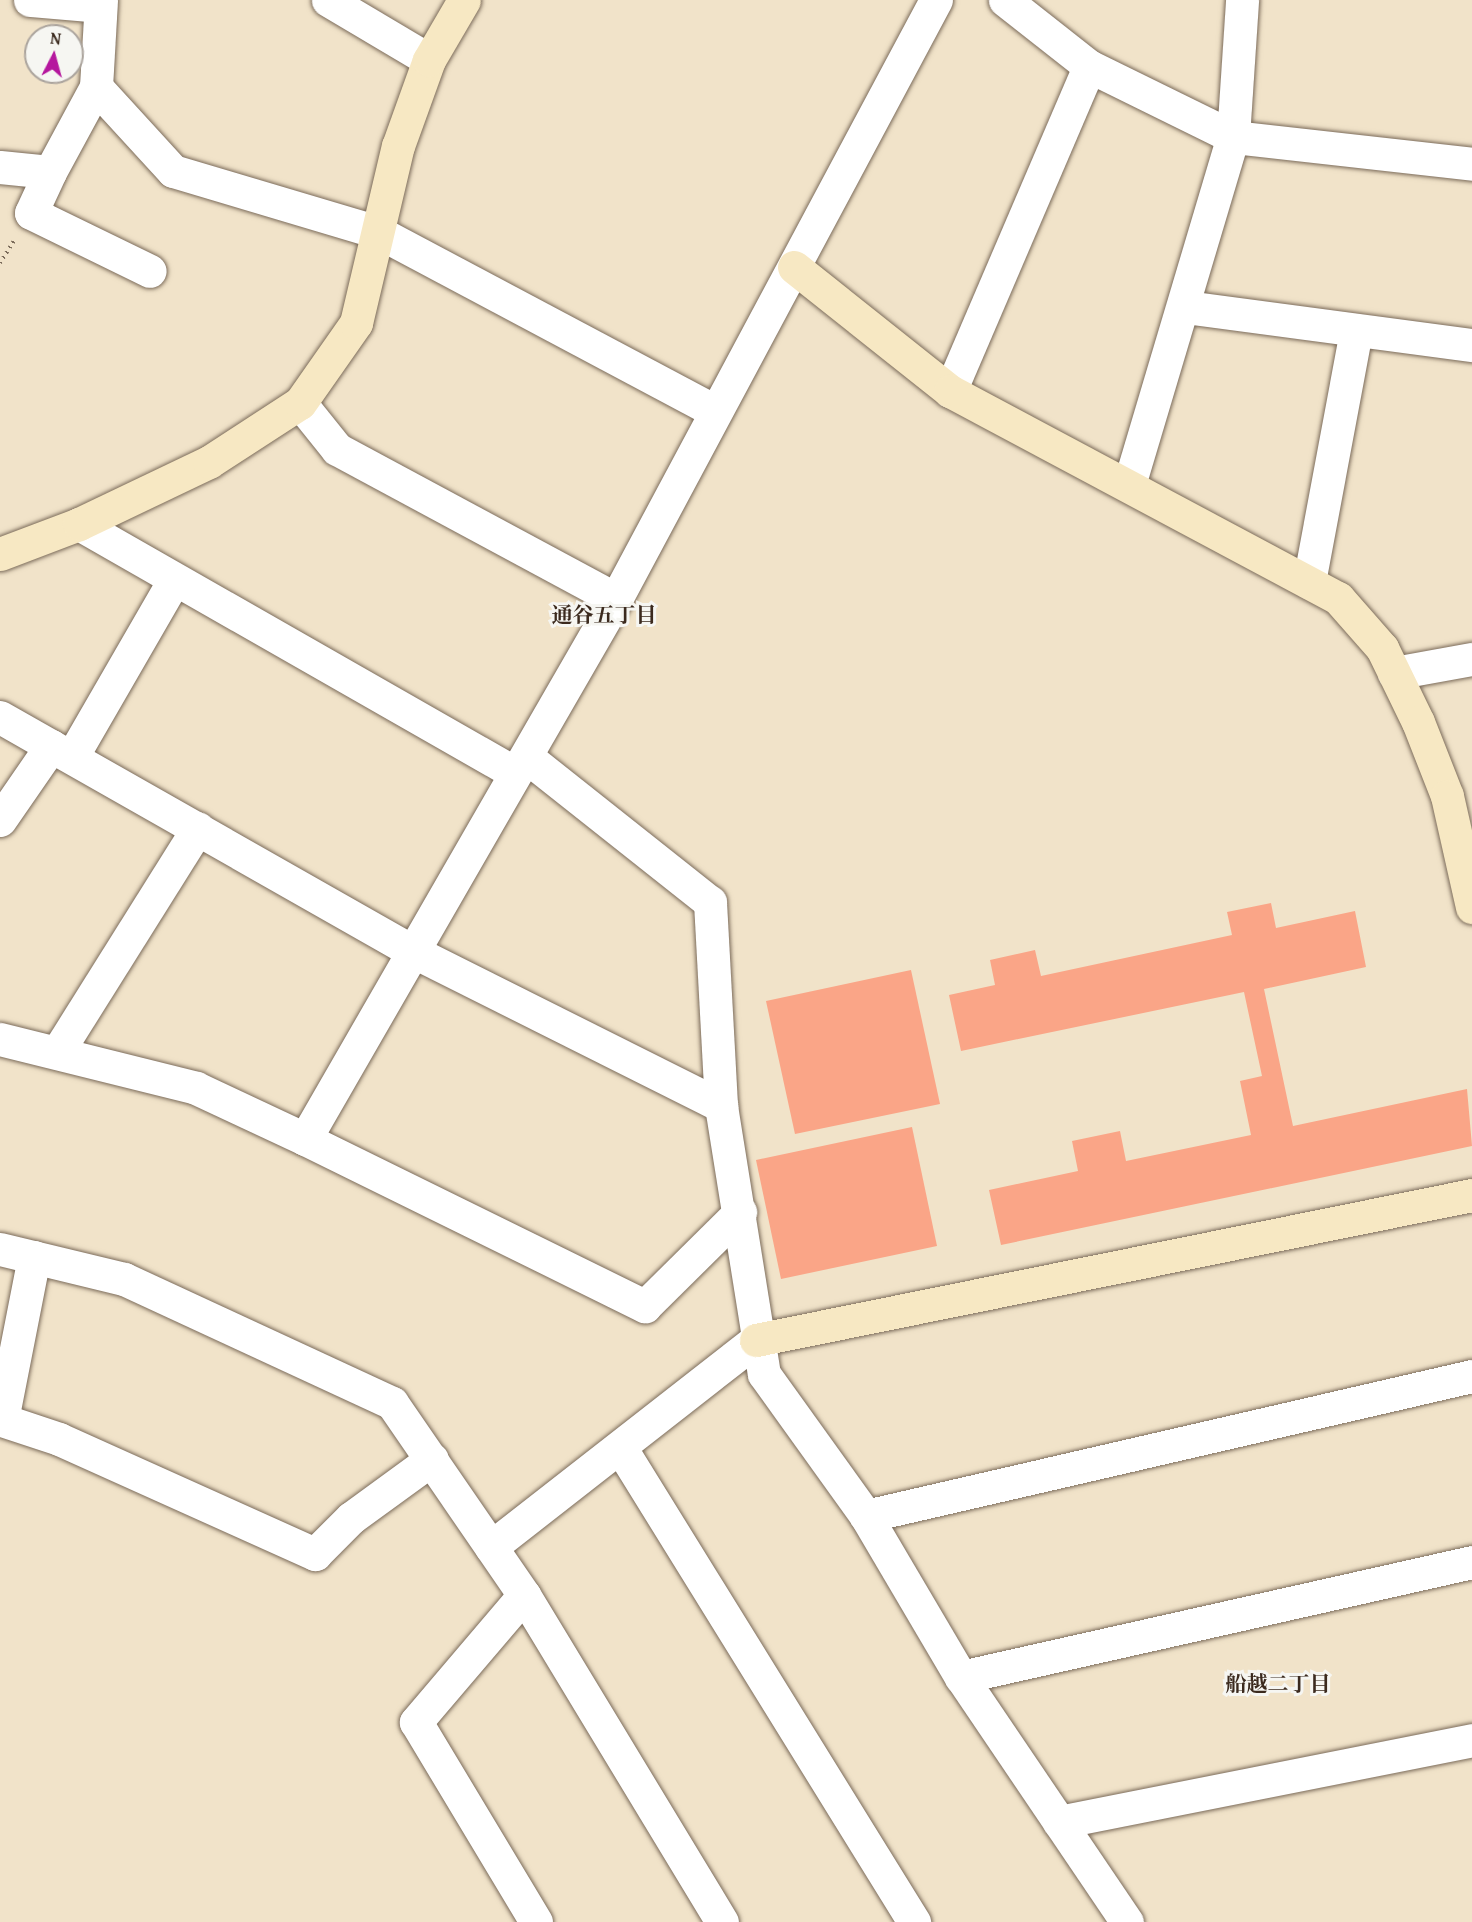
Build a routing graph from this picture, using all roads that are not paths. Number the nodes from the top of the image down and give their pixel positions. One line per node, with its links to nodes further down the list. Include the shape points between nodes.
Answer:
1 (30, 0): 7 (street)
2 (328, 0): 8 (street)
3 (464, 0): 8 (street)
4 (936, 0): 16 (street)
5 (1005, 0): 9 (street)
6 (1242, 0): 11 (street)
7 (101, 3): 10 (street)
8 (429, 60): 15 (street, via 398,146)
9 (1089, 66): 11 (street); 21 (street)
10 (96, 87): 14 (street); 15 (street, via 173,171)
11 (1233, 136): 12 (street); 18 (street)
12 (1472, 164)
13 (0, 167): 14 (street)
14 (50, 172): 17 (street, via 31,213)
15 (378, 232): 22 (street, via 356,323); 23 (street)
16 (794, 267): 21 (street); 23 (street)
17 (150, 271)
18 (1186, 307): 19 (street); 24 (street)
19 (1356, 330): 20 (street); 28 (street)
20 (1472, 345)
21 (950, 391): 24 (street)
22 (300, 404): 25 (street, via 209,462); 29 (street, via 337,449)
23 (714, 411): 29 (street)
24 (1129, 485): 28 (street)
25 (79, 524): 26 (street); 27 (street)
26 (0, 554)
27 (173, 582): 33 (street); 34 (street)
28 (1309, 582): 31 (street, via 1338,598 1382,648)
29 (616, 599): 34 (street)
30 (1472, 659): 31 (street)
31 (1394, 673): 37 (street)
32 (0, 717): 33 (street)
33 (62, 751): 35 (street); 36 (street)
34 (521, 765): 39 (street); 42 (street, via 710,902)
35 (0, 820)
36 (198, 828): 39 (street); 41 (street)
37 (1464, 835): 38 (street)
38 (1472, 907)
39 (412, 951): 42 (street); 43 (street)
40 (0, 1039): 41 (street)
41 (58, 1051): 43 (street, via 196,1088)
42 (721, 1106): 45 (street)
43 (305, 1139): 45 (street, via 645,1306)
44 (1472, 1195): 48 (street)
45 (740, 1212): 48 (street)
46 (0, 1249): 47 (street)
47 (34, 1257): 51 (street, via 124,1279 392,1403); 51 (street, via 2,1420 59,1439 315,1554 351,1518)
48 (756, 1340): 50 (street); 52 (street, via 764,1374)
49 (1472, 1376): 52 (street)
50 (620, 1447): 53 (street); 61 (street)
51 (432, 1459): 53 (street)
52 (866, 1516): 56 (street)
53 (491, 1547): 55 (street)
54 (1472, 1562): 56 (street)
55 (524, 1595): 59 (street, via 416,1722); 60 (street)
56 (961, 1677): 58 (street)
57 (1472, 1740): 58 (street)
58 (1059, 1822): 62 (street)
59 (536, 1922)
60 (722, 1922)
61 (914, 1922)
62 (1127, 1922)

